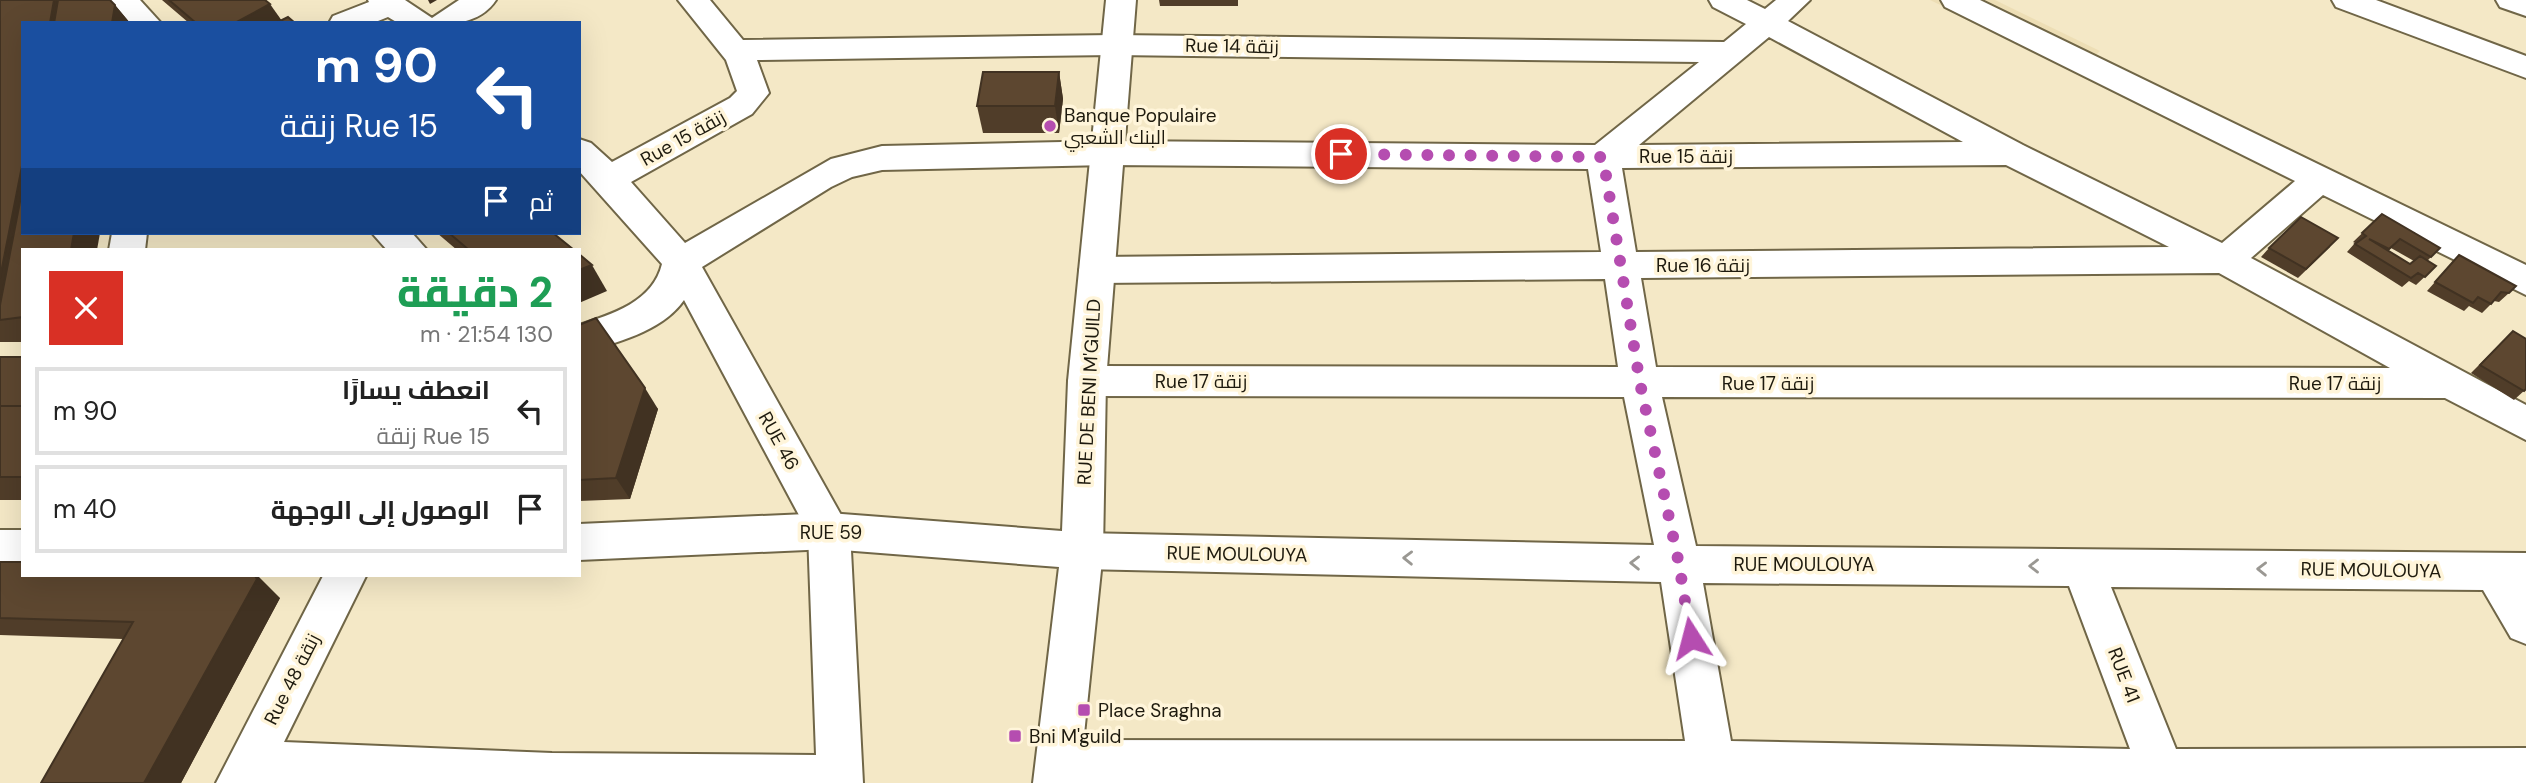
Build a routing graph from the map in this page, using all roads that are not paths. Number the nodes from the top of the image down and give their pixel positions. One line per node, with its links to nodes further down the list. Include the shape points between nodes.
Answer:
1 (122, 0): 13 (street)
2 (481, 0): 16 (street)
3 (692, 0): 19 (street)
4 (1121, 0): 18 (street, RUE DE BENI M'GUILD)
5 (1724, 0): 17 (street)
6 (1795, 0): 17 (street)
7 (1956, 0): 27 (street)
8 (2347, 0): 12 (street)
9 (2511, 0): 11 (street)
10 (386, 3): 14 (street); 15 (street)
11 (2526, 6)
12 (2392, 8): 21 (street)
13 (144, 21)
14 (348, 21)
15 (417, 21)
16 (447, 21)
17 (1767, 21): 20 (street); 24 (street)
18 (1114, 45): 19 (street, Rue 14 زنقة); 20 (street, Rue 14 زنقة); 23 (street, RUE DE BENI M'GUILD)
19 (734, 50): 26 (street, Rue 15 زنقة, via 751,77 753,93 741,106)
20 (1731, 52): 25 (street)
21 (2526, 68)
22 (581, 153): 26 (street, RUE 46)
23 (1108, 153): 25 (street, Rue 15 زنقة); 31 (street, via 882,158 843,167); 33 (street, RUE DE BENI M'GUILD)
24 (2011, 153): 25 (street, Rue 15 زنقة); 30 (street)
25 (1603, 157): 32 (street)
26 (609, 179): 31 (street, RUE 46)
27 (2319, 179): 30 (street); 34 (street)
28 (392, 235): 29 (street)
29 (407, 248)
30 (2225, 260): 32 (street, Rue 16 زنقة); 38 (street)
31 (681, 262): 35 (street, via 674,285 660,301 616,327); 40 (street, RUE 46)
32 (1623, 265): 33 (street, Rue 16 زنقة); 37 (street)
33 (1097, 270): 36 (street, RUE DE BENI M'GUILD)
34 (2526, 281)
35 (581, 339)
36 (1087, 381): 37 (street, Rue 17 زنقة); 44 (street, RUE DE BENI M'GUILD)
37 (1640, 383): 38 (street, Rue 17 زنقة); 45 (street)
38 (2449, 383): 39 (street)
39 (2526, 424)
40 (829, 531): 41 (street, RUE 59); 44 (street, RUE 59); 56 (street, RUE 46)
41 (581, 542)
42 (0, 548): 43 (street)
43 (21, 548)
44 (1082, 551): 45 (street, RUE MOULOUYA, one-way to 44); 51 (street, RUE DE BENI M'GUILD)
45 (1679, 564): 46 (street, RUE MOULOUYA, one-way to 45); 53 (street)
46 (2082, 566): 47 (street, RUE MOULOUYA, one-way to 46); 54 (street, RUE 41)
47 (2510, 572): 49 (street)
48 (344, 577): 52 (street, Rue 48 زنقة)
49 (2526, 624)
50 (2526, 769): 54 (street)
51 (1057, 772): 53 (street)
52 (244, 773): 55 (street)
53 (1713, 773): 54 (street)
54 (2164, 777)
55 (550, 780): 56 (street)
56 (840, 781)

